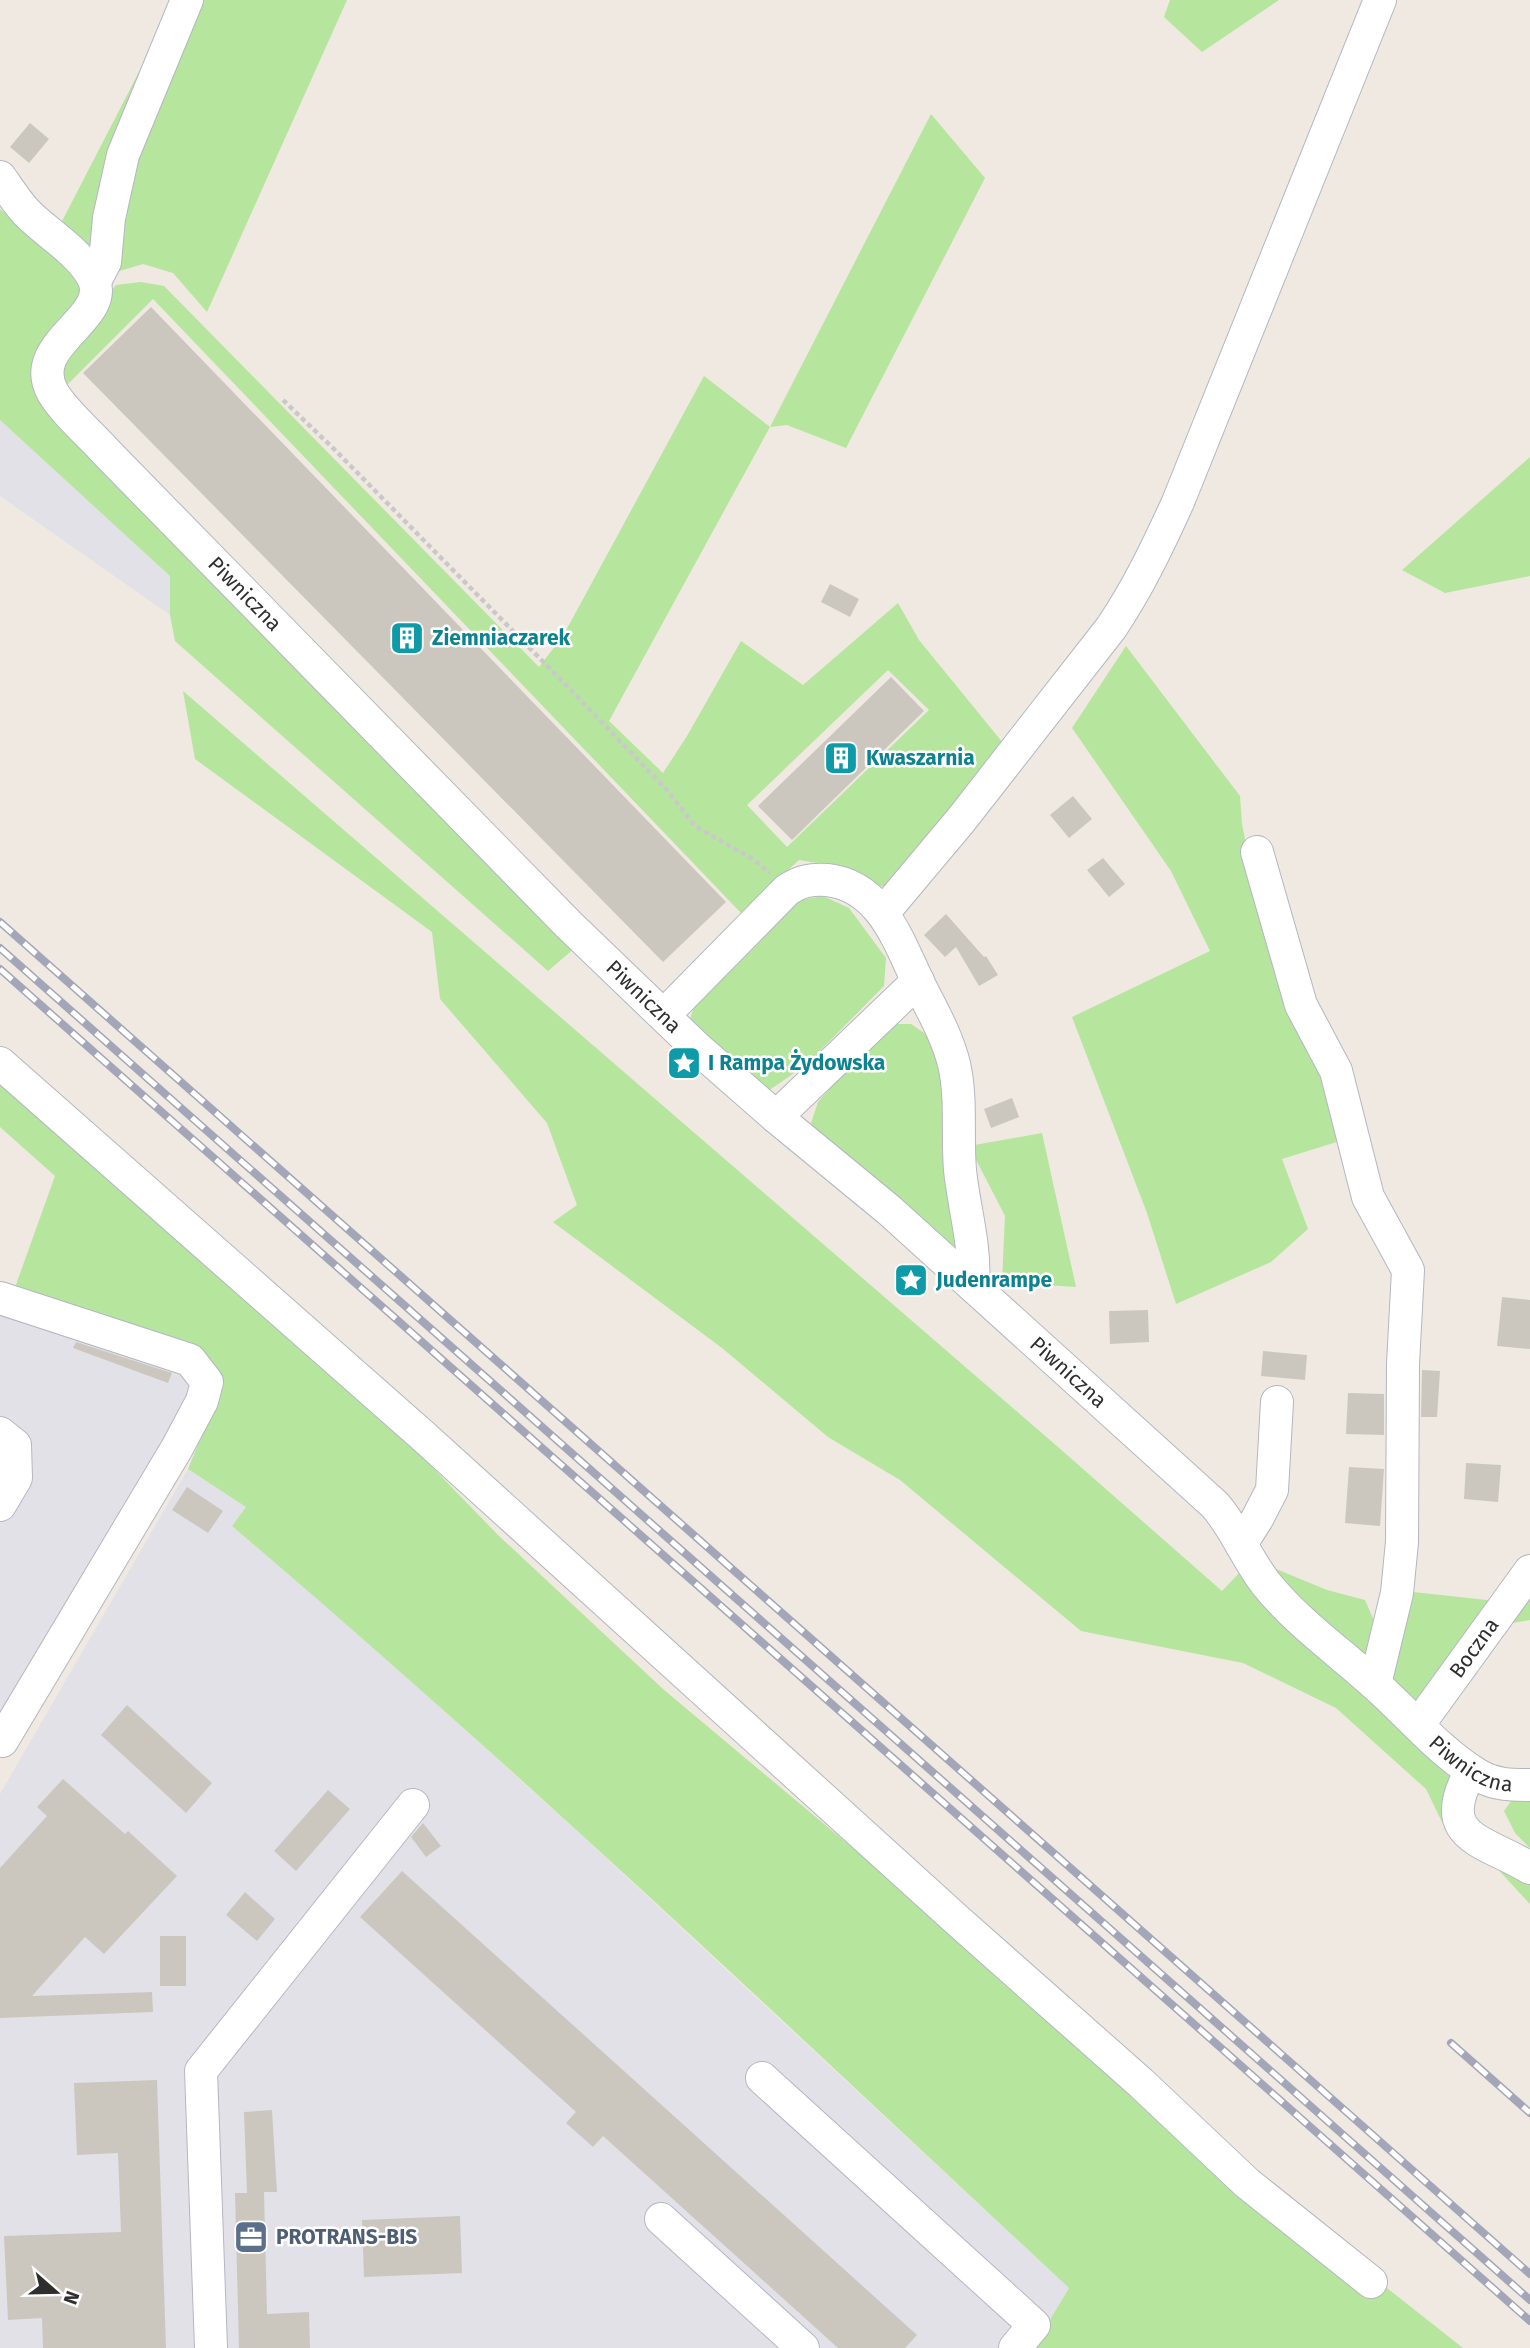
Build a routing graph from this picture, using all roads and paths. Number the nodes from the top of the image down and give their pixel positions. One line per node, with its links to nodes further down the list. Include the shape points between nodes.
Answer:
1 (187, 0): 4 (street, Piwniczna, via 124,155 104,262)
2 (1380, 0): 8 (street, via 1151,563 1111,628)
3 (0, 177): 4 (street, via 25,211 82,262)
4 (95, 281): 10 (street, Piwniczna, via 95,299 53,354 48,376 52,392 568,924)
5 (283, 400): 7 (path, via 566,685 666,789 695,826 751,858)
6 (1257, 852): 20 (street, via 1301,1005 1336,1071 1368,1197 1408,1270 1402,1542 1397,1593)
7 (787, 890): 8 (street, via 809,880 843,883 865,895); 10 (street)
8 (883, 913): 9 (street)
9 (918, 981): 12 (street); 13 (street, via 948,1043 958,1086 960,1168 973,1248)
10 (664, 1015): 12 (street, Piwniczna)
11 (0, 1063): 29 (street, via 422,1435 1141,2082 1247,2183)
12 (776, 1117): 13 (street, Piwniczna)
13 (973, 1286): 18 (street, Piwniczna, via 1215,1504)
14 (0, 1298): 22 (street, via 190,1360 207,1381 202,1401 177,1448)
15 (1277, 1402): 18 (street, via 1272,1490)
16 (0, 1433): 17 (street, via 15,1445 16,1478)
17 (0, 1505)
18 (1241, 1544): 20 (street, Piwniczna, via 1268,1585)
19 (1530, 1572): 21 (street, Boczna)
20 (1375, 1684): 21 (street, Piwniczna)
21 (1419, 1724): 23 (street, Piwniczna)
22 (1, 1742)
23 (1471, 1771): 24 (street, Piwniczna, via 1498,1784); 26 (street, via 1457,1800 1463,1827 1477,1841)
24 (1530, 1785)
25 (413, 1805): 30 (street, via 201,2071)
26 (1530, 1868)
27 (762, 2078): 32 (street, via 1034,2325)
28 (661, 2219): 31 (street)
29 (1371, 2282)
30 (211, 2348)
31 (803, 2348)
32 (1015, 2348)

